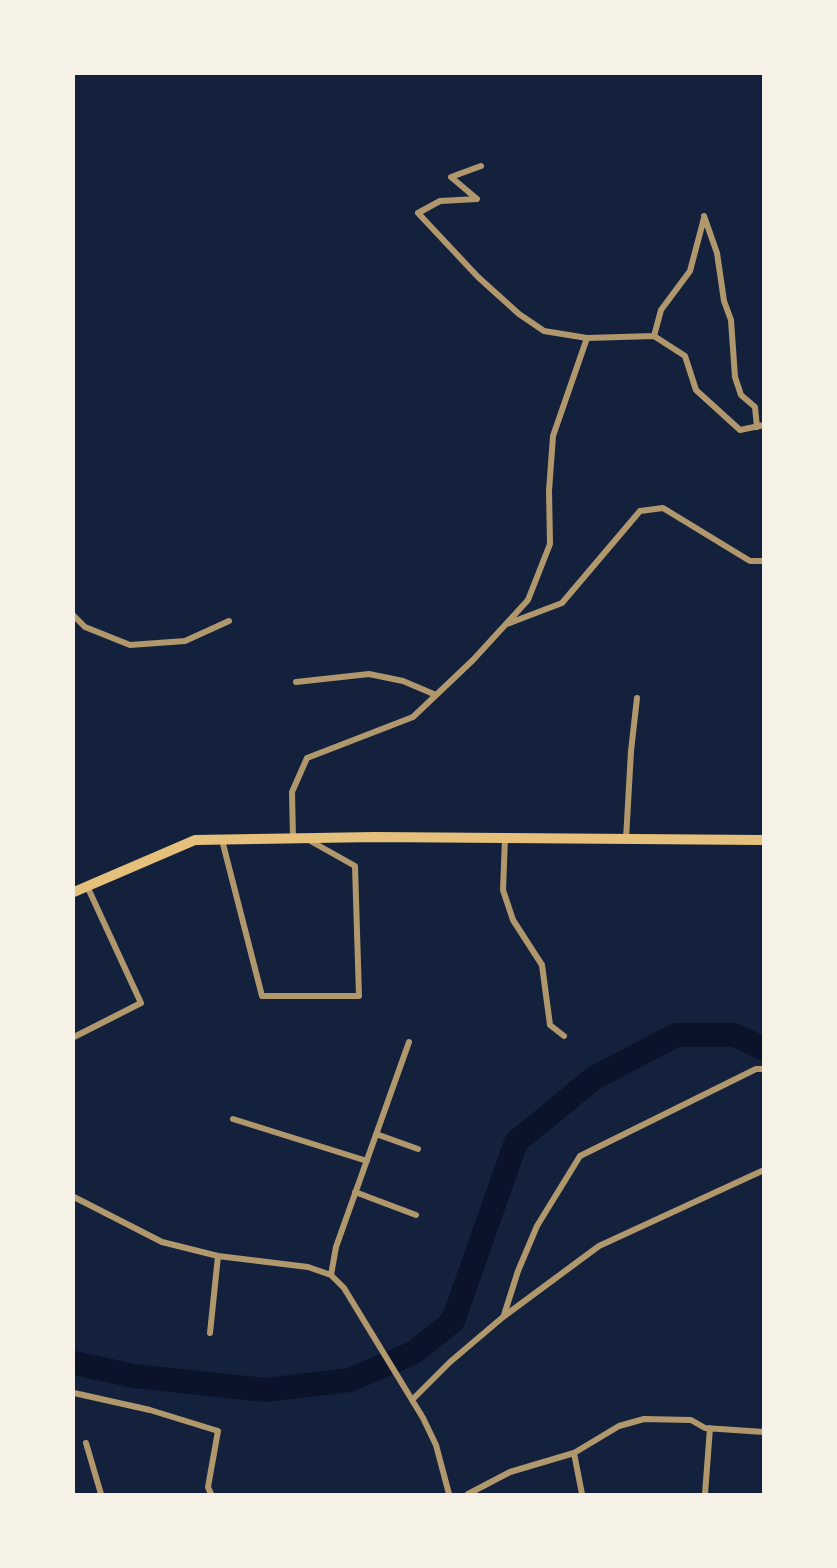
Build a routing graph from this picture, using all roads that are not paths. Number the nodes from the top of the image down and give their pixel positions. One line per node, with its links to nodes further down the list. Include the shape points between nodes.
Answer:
1 (481, 166): 3 (street, via 451,177 477,199 440,201 418,213 519,314 544,331)
2 (654, 336): 3 (street); 4 (street, via 685,356 696,390 740,430); 4 (street, via 661,310 690,271 704,216 731,320 735,377 741,395 755,407)
3 (587, 338): 8 (street, via 553,436 550,544 528,600)
4 (760, 426)
5 (764, 561): 8 (street, via 750,561 663,508 640,510 562,603)
6 (74, 615): 7 (street, via 85,626 130,645 185,640)
7 (229, 621)
8 (505, 625): 10 (street)
9 (296, 682): 10 (street, via 369,674)
10 (436, 695): 12 (street, via 413,717 307,758 292,792)
11 (637, 698): 15 (street)
12 (293, 838): 13 (main road); 16 (main road)
13 (305, 838): 14 (main road); 16 (street, via 355,866 359,996 262,996)
14 (505, 838): 15 (main road); 20 (street, via 503,890 513,920 542,965 550,1025)
15 (626, 839): 17 (main road)
16 (222, 840): 18 (main road, via 195,840)
17 (764, 840)
18 (87, 886): 19 (main road); 21 (street, via 141,1003)
19 (74, 892)
20 (564, 1036)
21 (74, 1037)
22 (409, 1042): 25 (street)
23 (764, 1069): 34 (street, via 580,1156 537,1226)
24 (233, 1119): 27 (street)
25 (376, 1134): 26 (street); 27 (street)
26 (418, 1149)
27 (367, 1161): 29 (street)
28 (764, 1170): 34 (street, via 599,1246)
29 (355, 1192): 31 (street); 33 (street)
30 (74, 1197): 32 (street, via 162,1242)
31 (416, 1214)
32 (218, 1256): 33 (street, via 308,1267); 35 (street)
33 (331, 1275): 37 (street, via 344,1288)
34 (503, 1317): 37 (street)
35 (210, 1333)
36 (74, 1393): 43 (street, via 218,1431 208,1486)
37 (412, 1400): 44 (street, via 436,1445)
38 (710, 1428): 39 (street); 41 (street, via 691,1419 644,1419 619,1426); 47 (street)
39 (764, 1432)
40 (86, 1443): 42 (street)
41 (574, 1452): 45 (street, via 510,1472); 46 (street)
42 (101, 1494)
43 (211, 1494)
44 (449, 1494)
45 (468, 1494)
46 (582, 1494)
47 (705, 1494)

